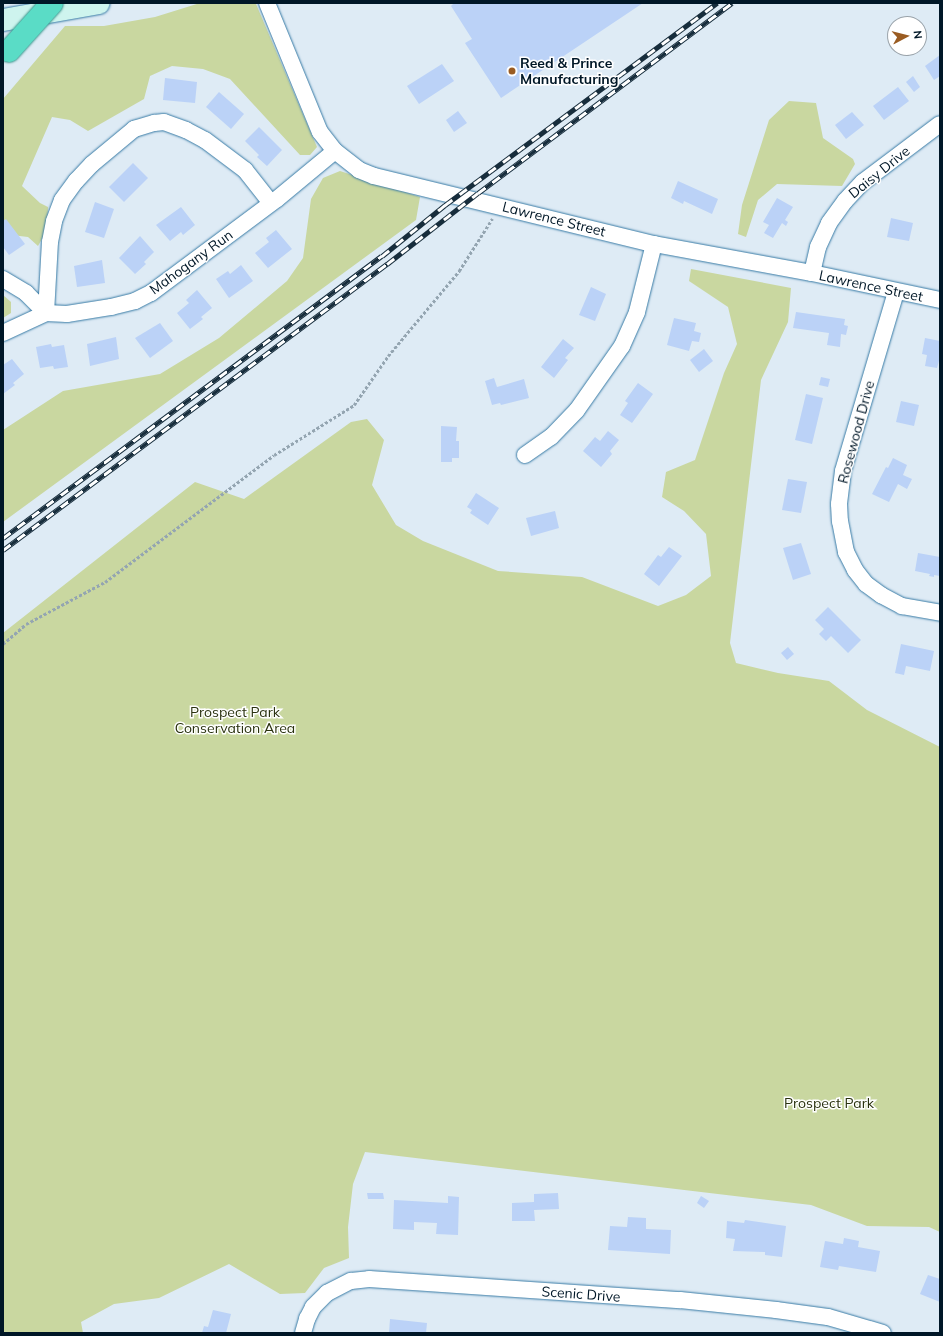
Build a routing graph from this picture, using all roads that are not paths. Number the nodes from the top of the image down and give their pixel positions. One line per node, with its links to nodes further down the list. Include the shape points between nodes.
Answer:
1 (52, 3): 5 (highway, bridge)
2 (99, 3): 4 (main road)
3 (267, 3): 7 (street, Lawrence Street, via 312,115 320,132)
4 (3, 20)
5 (9, 51)
6 (940, 124): 10 (street, Daisy Drive, via 863,182 844,201 829,223 818,247)
7 (335, 151): 8 (street, Mahogany Run); 9 (street, Lawrence Street, via 359,170 374,176)
8 (271, 203): 14 (street, Mahogany Run, via 151,294 111,307 68,314); 14 (street, via 244,170 205,140 164,122 134,129 92,164 62,200 50,242)
9 (654, 244): 10 (street, Lawrence Street); 16 (street, via 636,312 622,346 577,410 551,437)
10 (812, 273): 12 (street, Lawrence Street)
11 (3, 279): 14 (street, via 26,292)
12 (896, 292): 13 (street, Lawrence Street); 17 (street, Rosewood Drive, via 843,472 839,504 840,521 846,552 866,584 902,606)
13 (940, 300)
14 (46, 313): 15 (street, Mahogany Run)
15 (3, 333)
16 (525, 455)
17 (940, 613)
18 (303, 1333): 19 (street, Scenic Drive, via 313,1307 327,1293 351,1281 369,1279 680,1300 769,1309 828,1317)
19 (883, 1333)

